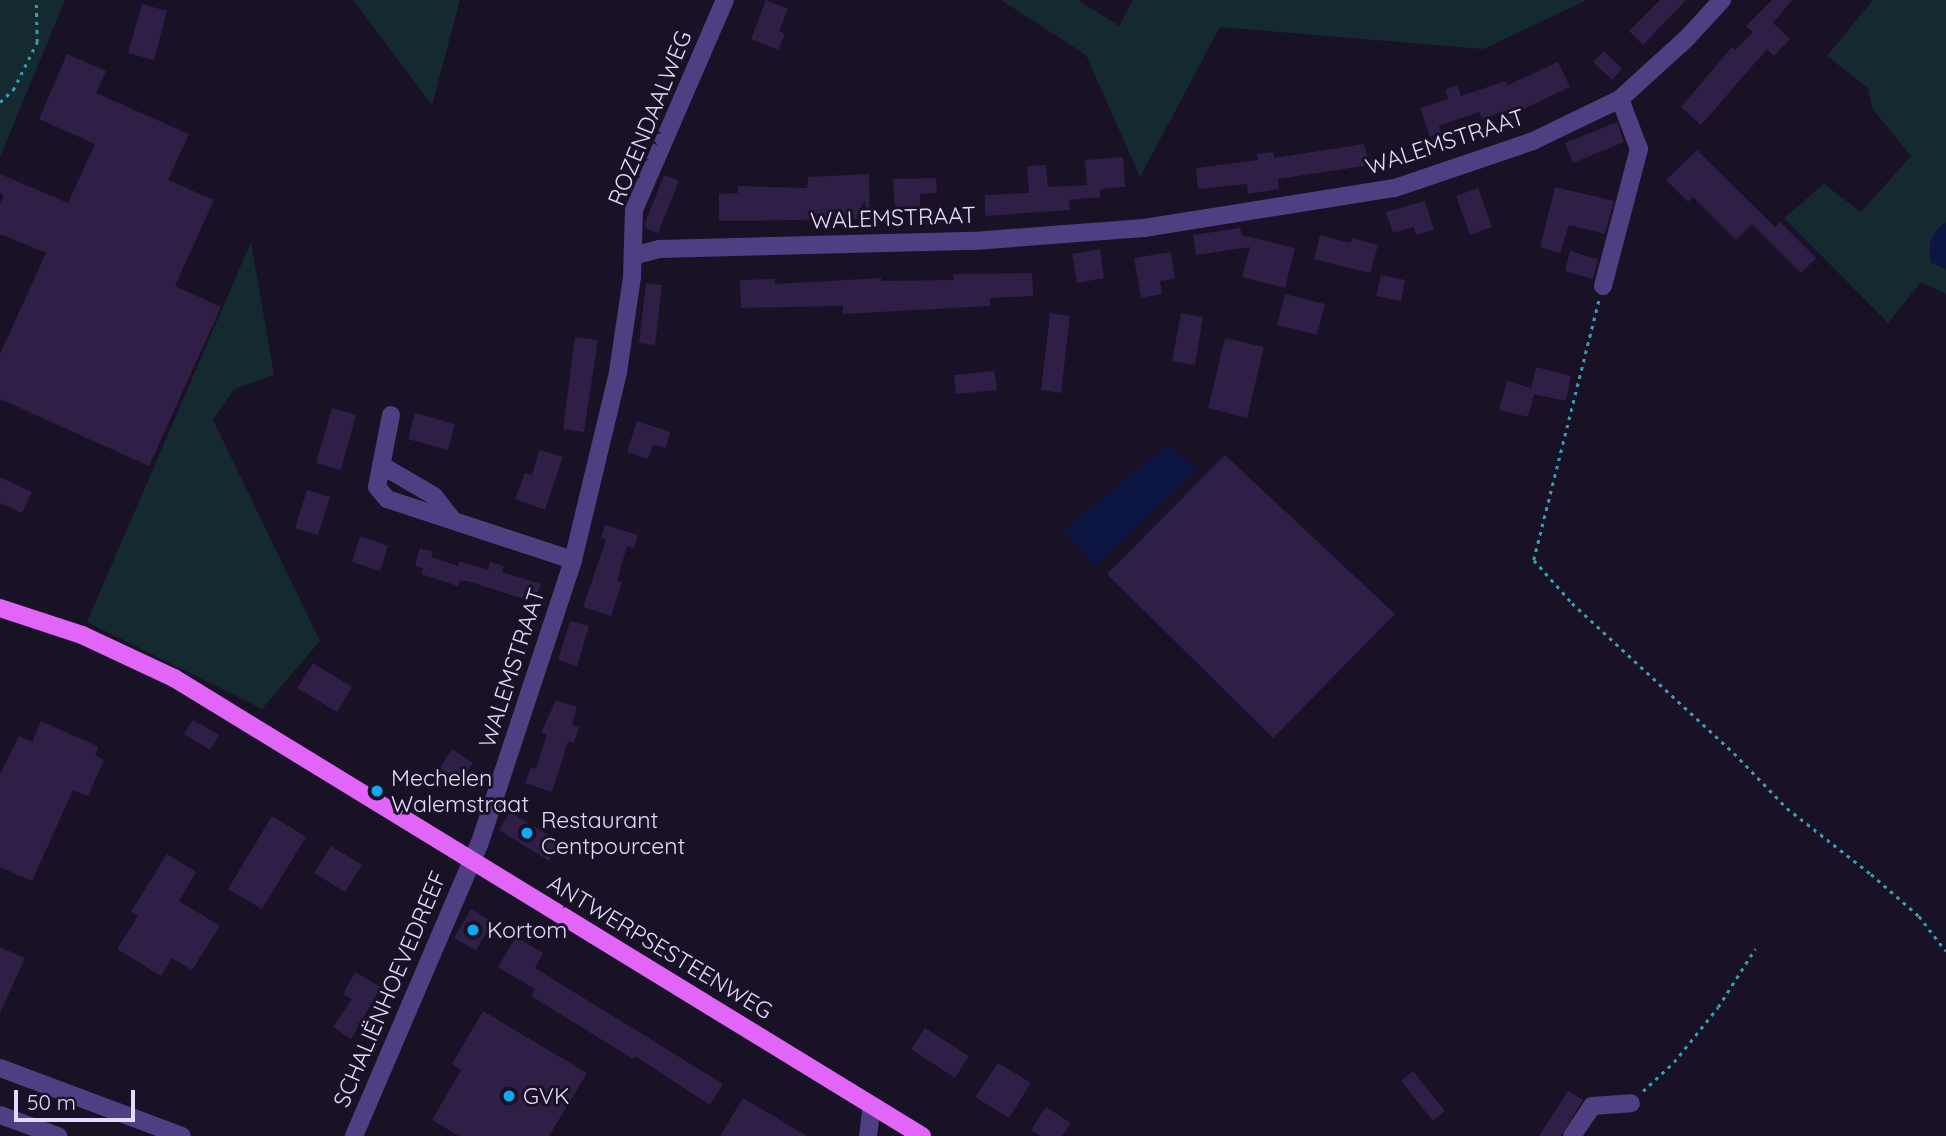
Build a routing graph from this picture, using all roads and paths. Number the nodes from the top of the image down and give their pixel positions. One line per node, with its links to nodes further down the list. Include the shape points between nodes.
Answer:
1 (36, 0): 5 (path, via 37,42 13,90)
2 (724, 0): 6 (street, ROZENDAALWEG, via 634,210)
3 (1722, 0): 4 (street, WALEMSTRAAT)
4 (1620, 99): 6 (street, WALEMSTRAAT, via 1533,141 1395,188 1293,206 1118,230 974,241 660,249); 7 (street, via 1639,149)
5 (0, 102)
6 (633, 256): 11 (street, WALEMSTRAAT, via 618,372)
7 (1603, 286): 15 (path, via 1534,560 1572,603 1787,808 1919,916)
8 (391, 415): 9 (street)
9 (382, 466): 10 (street, via 434,496); 10 (street, via 377,486 387,499)
10 (451, 518): 11 (street)
11 (573, 560): 13 (street, WALEMSTRAAT)
12 (0, 608): 13 (main road, ANTWERPSESTEENWEG, via 82,635 174,678)
13 (472, 862): 18 (main road, ANTWERPSESTEENWEG); 22 (street, SCHALIËNHOEVEDREEF)
14 (1755, 949): 17 (path, via 1718,1007 1674,1062)
15 (1946, 951)
16 (0, 1068): 21 (street)
17 (1631, 1102): 25 (street, via 1592,1106)
18 (872, 1105): 23 (street); 24 (main road, ANTWERPSESTEENWEG)
19 (0, 1115): 20 (street)
20 (51, 1135)
21 (182, 1136)
22 (354, 1136)
23 (867, 1136)
24 (922, 1136)
25 (1572, 1136)

